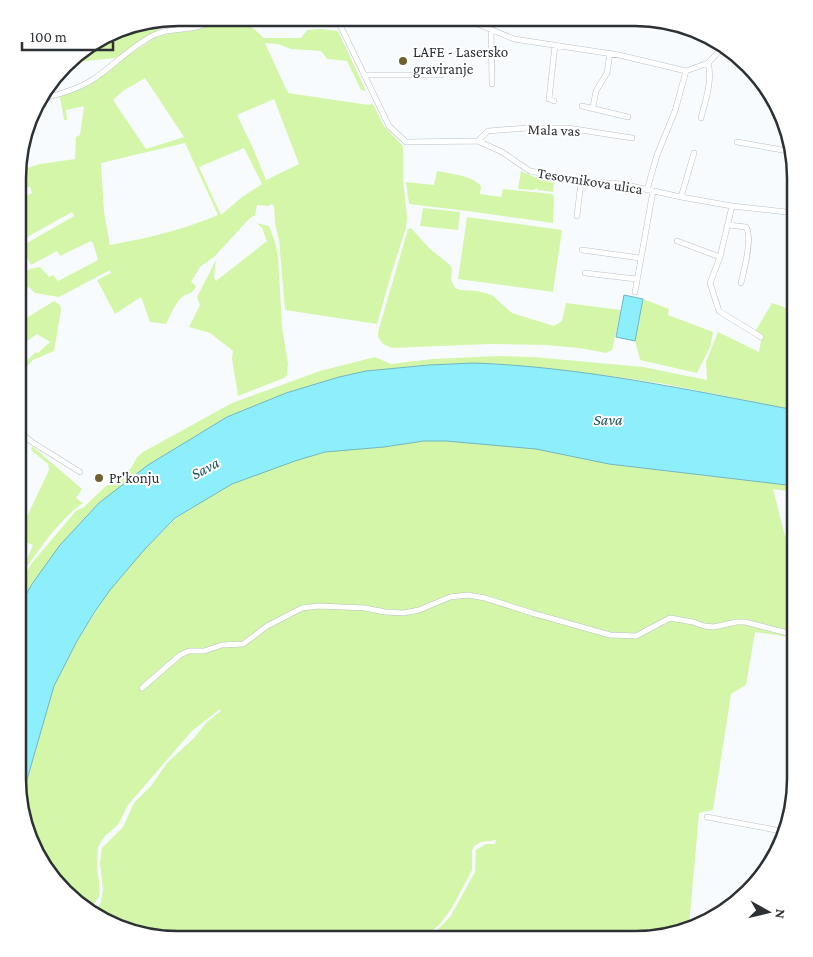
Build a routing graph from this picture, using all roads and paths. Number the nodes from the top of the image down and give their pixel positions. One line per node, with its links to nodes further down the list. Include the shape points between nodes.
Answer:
1 (197, 26): 14 (street, via 154,35 85,84)
2 (340, 26): 12 (street, Tesovnikova ulica)
3 (481, 26): 5 (street)
4 (489, 26): 5 (street)
5 (488, 29): 6 (street, via 514,39); 13 (street)
6 (555, 45): 8 (street); 15 (street, via 549,99)
7 (719, 52): 9 (street)
8 (610, 53): 10 (street); 17 (street, Mala vas, via 607,73 596,91)
9 (708, 63): 10 (street); 19 (street, via 709,84)
10 (686, 71): 26 (street, via 675,111 657,156)
11 (441, 74): 12 (street)
12 (364, 75): 21 (street, Tesovnikova ulica, via 389,126 406,142)
13 (492, 84)
14 (51, 96)
15 (554, 101)
16 (582, 106): 17 (street, Mala vas)
17 (593, 108): 18 (street, Mala vas)
18 (628, 117)
19 (701, 118)
20 (632, 138): 21 (street, Mala vas, via 568,128 527,128 488,131)
21 (478, 140): 25 (street, Tesovnikova ulica, via 530,171)
22 (737, 142): 23 (street)
23 (784, 150)
24 (694, 153): 27 (street)
25 (581, 181): 26 (street, Tesovnikova ulica); 30 (street)
26 (650, 190): 27 (street, Tesovnikova ulica); 35 (street, Tesovnikova ulica)
27 (681, 198): 28 (street, Tesovnikova ulica)
28 (732, 206): 29 (street, Tesovnikova ulica); 31 (street)
29 (787, 213)
30 (577, 216)
31 (728, 225): 34 (street); 38 (street, via 746,227 750,234)
32 (677, 241): 34 (street)
33 (582, 250): 35 (street)
34 (720, 257): 40 (street, via 710,283 719,311)
35 (640, 258): 37 (street, Tesovnikova ulica)
36 (585, 273): 37 (street)
37 (636, 280): 39 (street, Tesovnikova ulica)
38 (741, 283)
39 (635, 292)
40 (761, 337)
41 (26, 437): 42 (street)
42 (80, 472)
43 (786, 633): 44 (street, via 745,622 714,627 670,618 636,636 610,635 476,595 450,597 404,613 318,606 302,608 267,626 243,644 222,645 180,655)
44 (142, 688)
45 (707, 817): 46 (street)
46 (778, 830)

